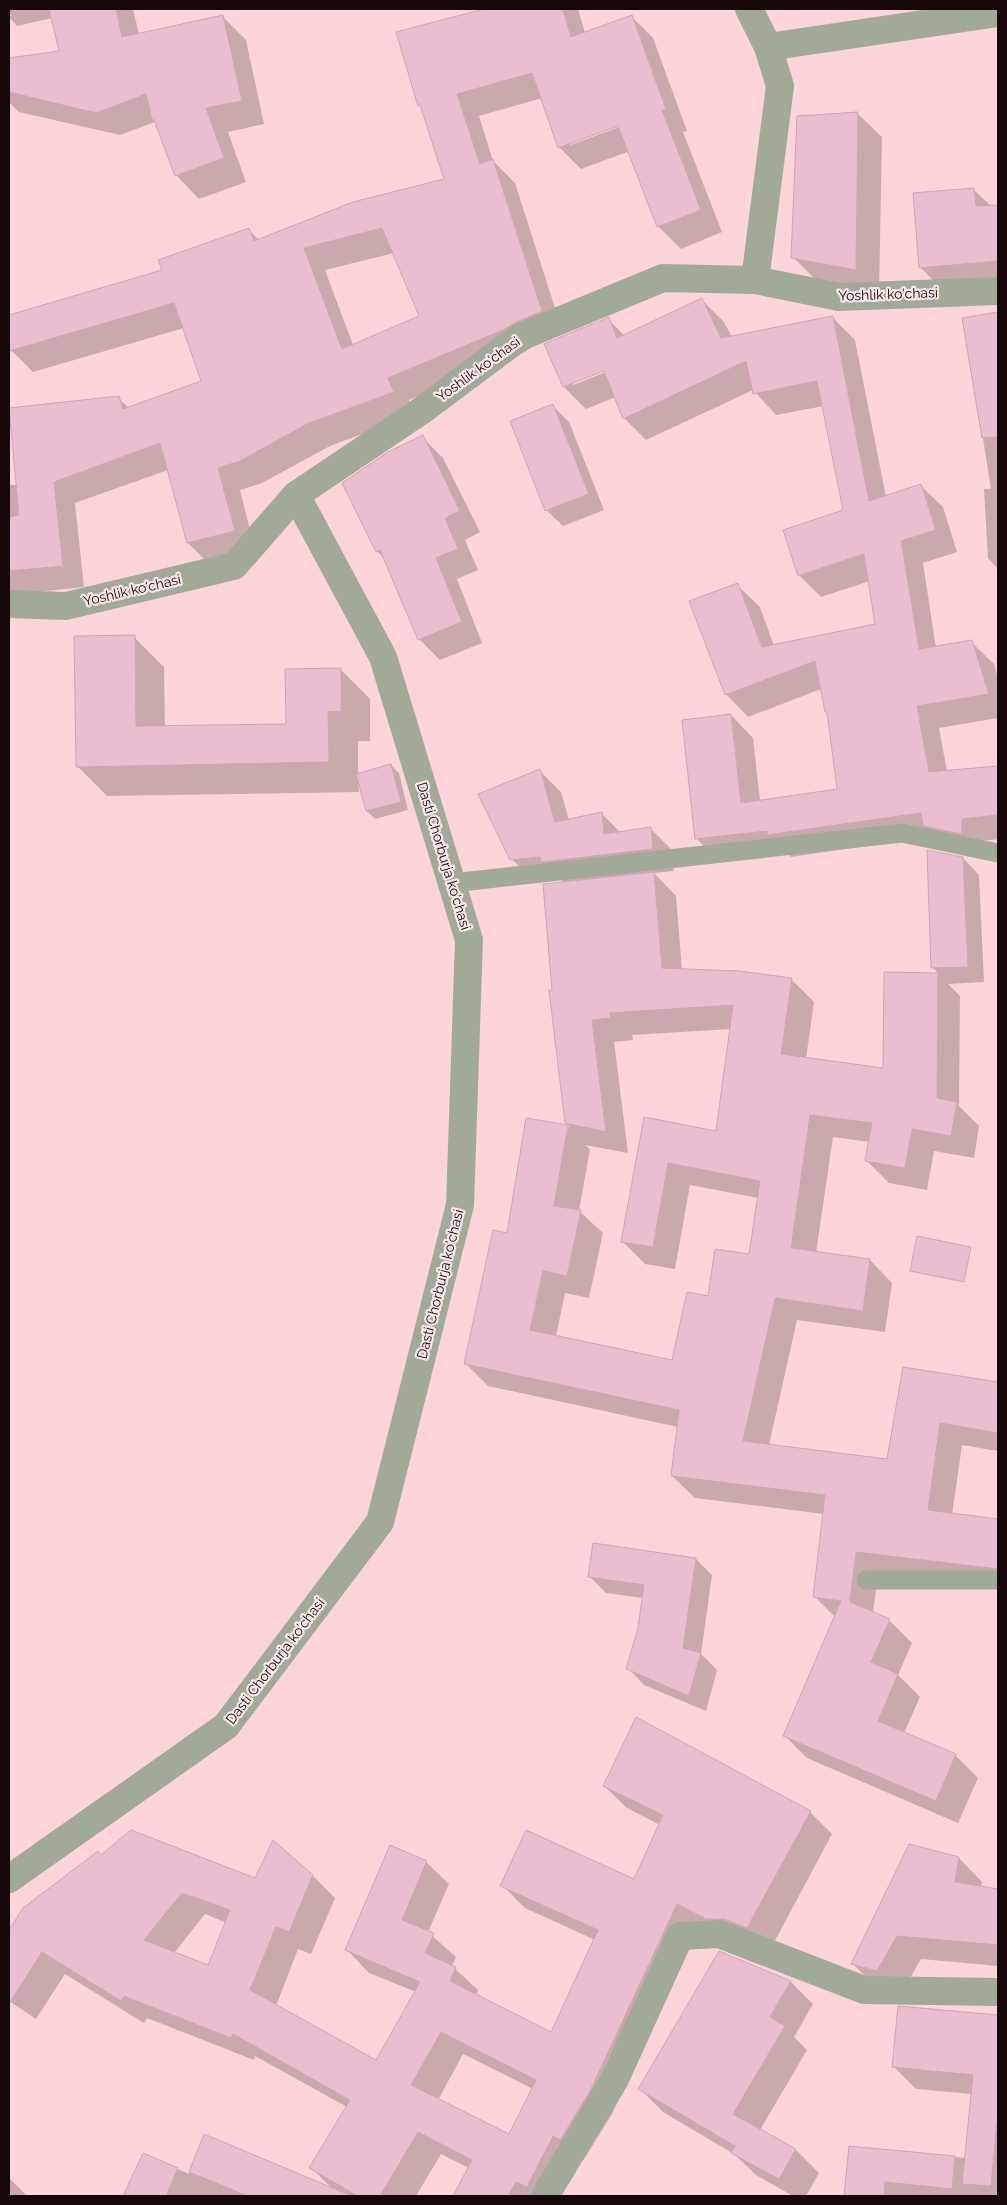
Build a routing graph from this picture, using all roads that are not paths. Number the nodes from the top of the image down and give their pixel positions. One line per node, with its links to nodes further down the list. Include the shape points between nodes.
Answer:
1 (749, 9): 3 (street)
2 (998, 13): 3 (street)
3 (768, 47): 4 (street, via 780,86)
4 (755, 280): 5 (street, Yoshlik ko'chasi, via 839,297); 6 (street, Yoshlik ko'chasi, via 663,278 520,337)
5 (998, 291)
6 (296, 496): 7 (street, Yoshlik ko'chasi, via 234,566 66,606); 9 (street, Dasti Chorburja ko'chasi, via 383,657)
7 (9, 604)
8 (998, 853): 9 (lane, via 902,832)
9 (452, 883): 12 (street, Dasti Chorburja ko'chasi, via 469,940 460,1205 380,1522 226,1726)
10 (866, 1580): 11 (lane)
11 (998, 1580)
12 (9, 1879)
13 (998, 1992): 14 (street, via 864,1990 719,1934 680,1936 615,2079)
14 (545, 2196)

